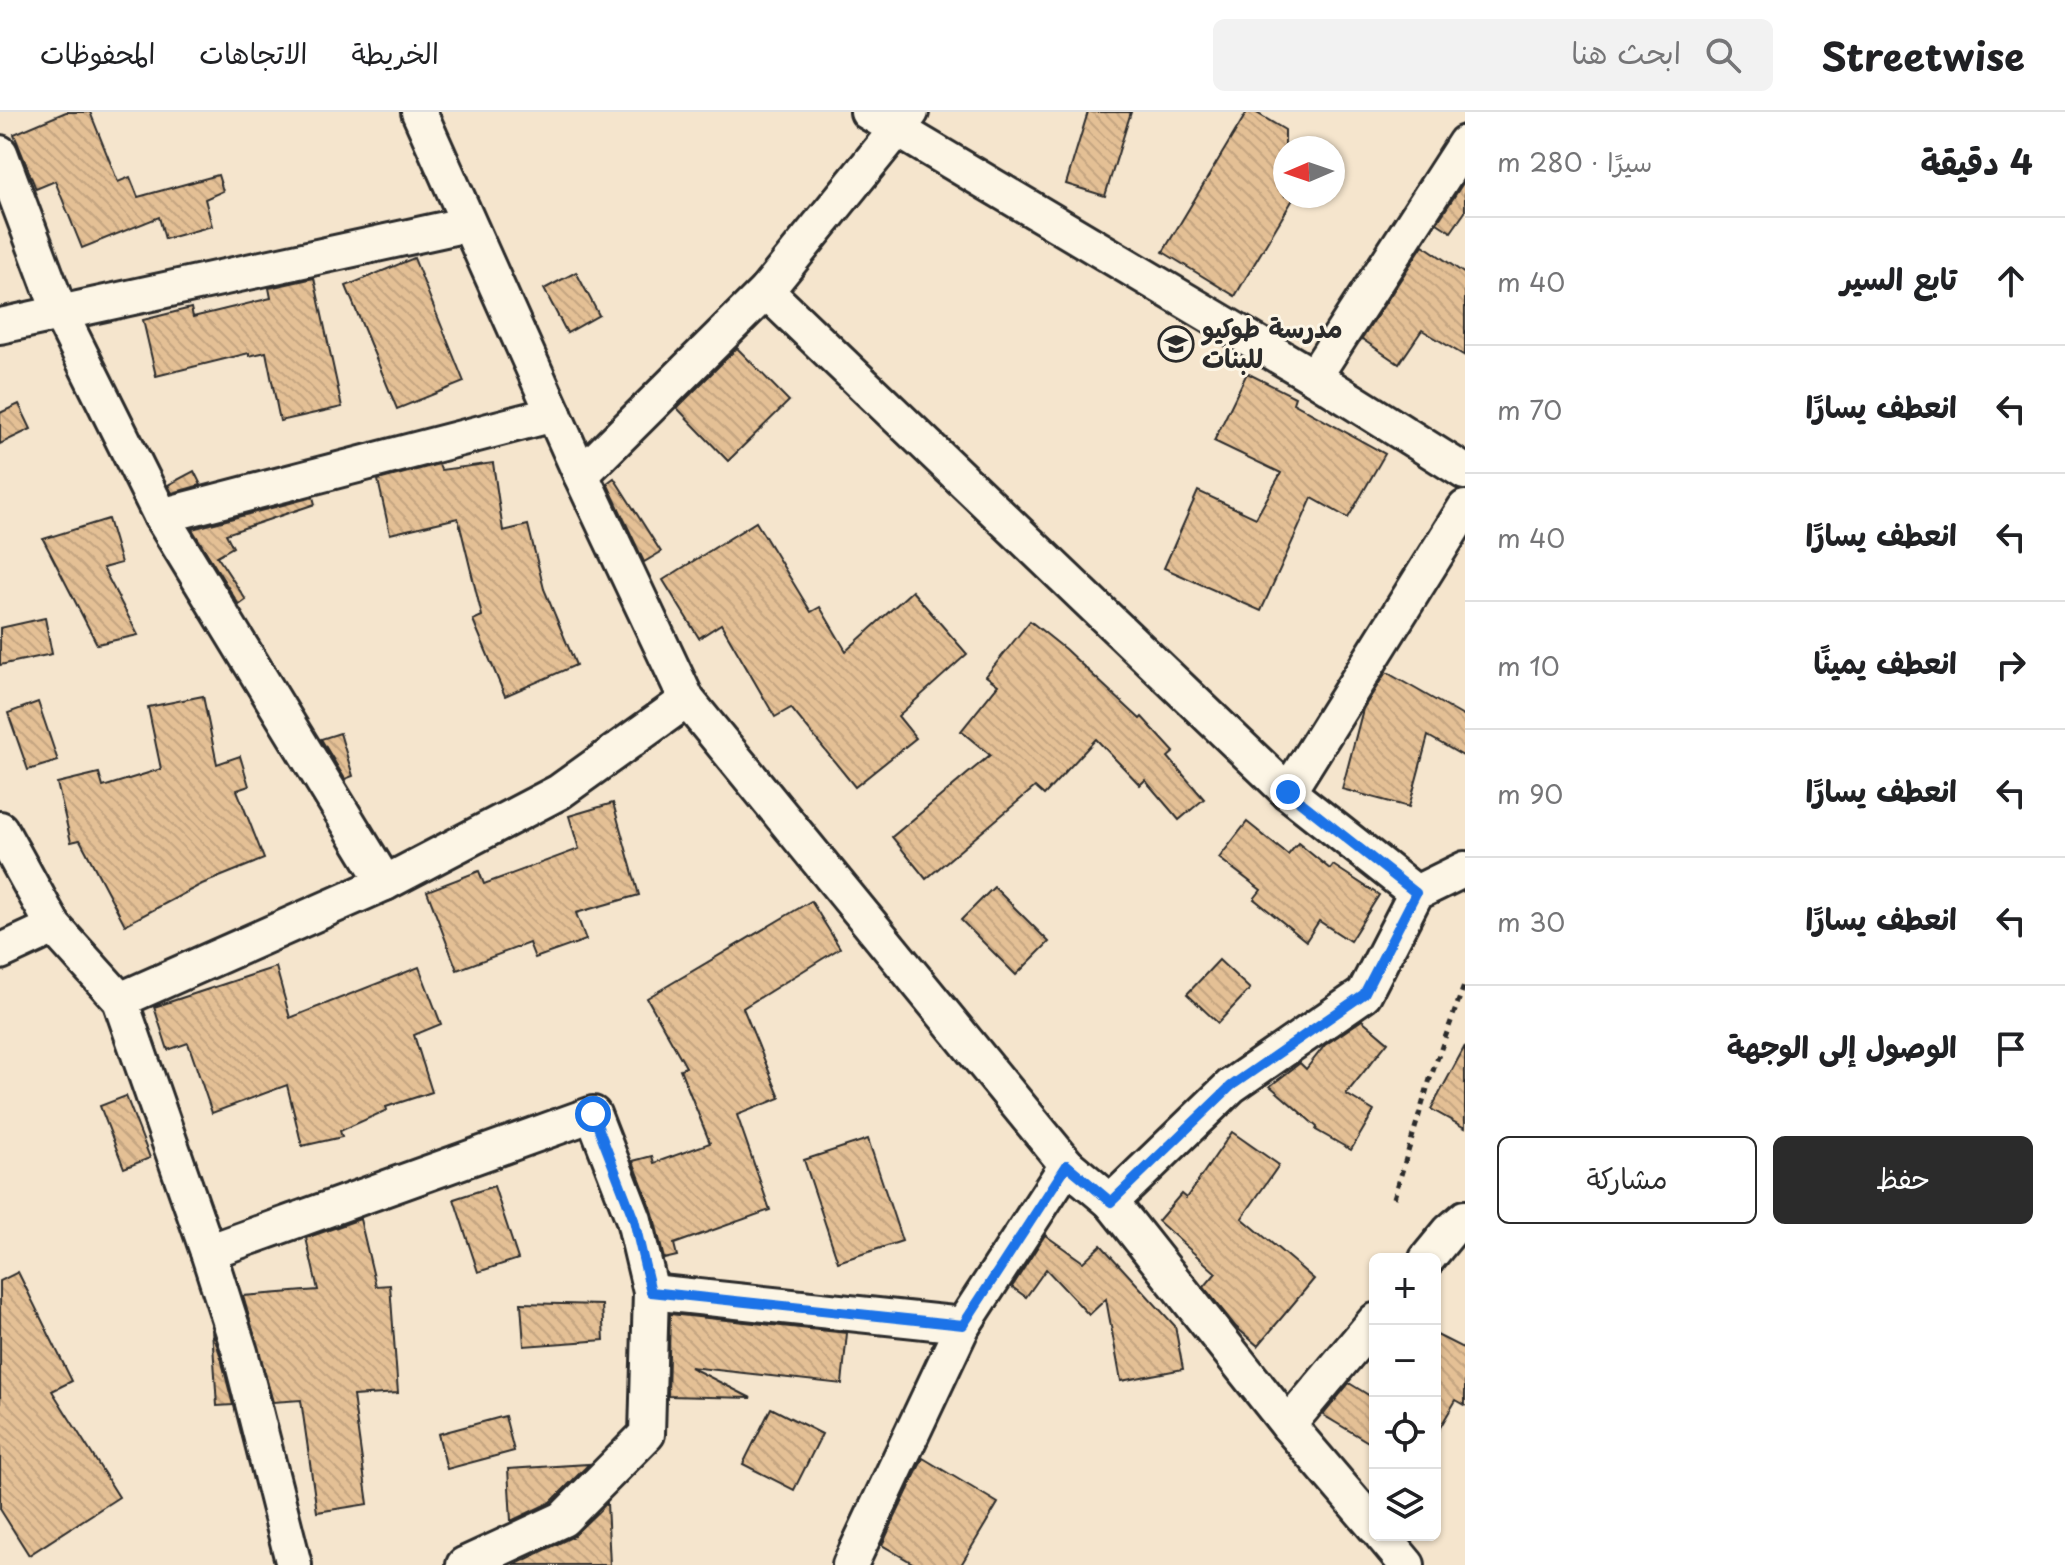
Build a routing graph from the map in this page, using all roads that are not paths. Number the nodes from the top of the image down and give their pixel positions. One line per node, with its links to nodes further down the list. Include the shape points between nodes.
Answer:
1 (419, 112): 5 (street)
2 (892, 118): 6 (street); 9 (street)
3 (1465, 143): 9 (street)
4 (0, 153): 7 (street)
5 (468, 224): 7 (street); 10 (street)
6 (766, 291): 12 (street); 16 (street)
7 (60, 313): 8 (street); 14 (street)
8 (0, 326)
9 (1314, 377): 11 (street)
10 (554, 414): 12 (street); 14 (street)
11 (1465, 472)
12 (581, 475): 15 (street)
13 (1465, 508): 16 (street)
14 (161, 516): 19 (street)
15 (687, 700): 19 (street, via 559,792); 24 (street)
16 (1288, 792): 20 (street)
17 (0, 829): 21 (street)
18 (1465, 869): 20 (street)
19 (385, 883): 23 (street)
20 (1416, 893): 25 (street, via 1364,994 1231,1086)
21 (54, 927): 22 (street); 23 (street)
22 (0, 952)
23 (120, 1000): 27 (street)
24 (1067, 1165): 25 (street); 30 (street)
25 (1111, 1202): 32 (street)
26 (1465, 1218): 28 (street)
27 (208, 1252): 29 (street, via 593,1114 634,1220); 36 (street, via 240,1352)
28 (1433, 1253)
29 (651, 1292): 30 (street); 37 (street, via 647,1434 563,1519)
30 (963, 1325): 35 (street)
31 (1372, 1325): 32 (street)
32 (1288, 1425): 33 (street)
33 (1369, 1520)
34 (1387, 1541): 38 (street)
35 (858, 1560)
36 (294, 1565)
37 (464, 1565)
38 (1407, 1565)

